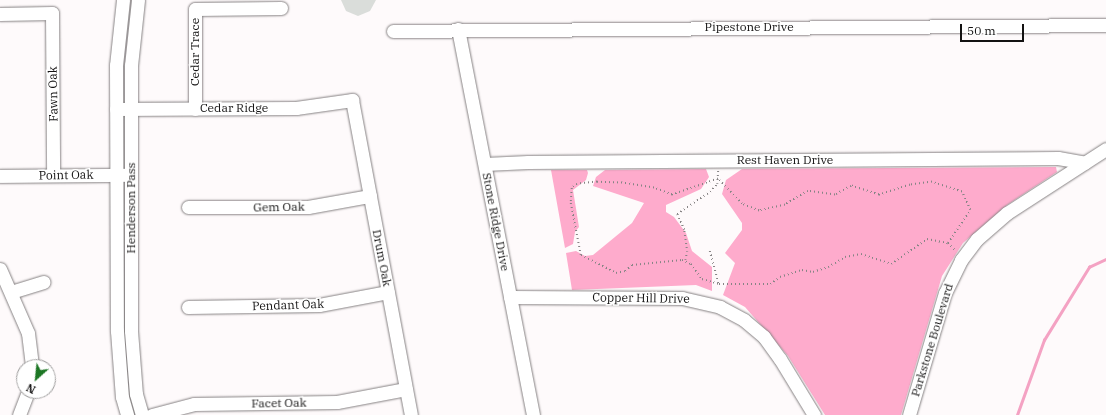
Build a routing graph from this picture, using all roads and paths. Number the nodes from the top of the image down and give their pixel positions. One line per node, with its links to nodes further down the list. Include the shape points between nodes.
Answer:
1 (123, 0): 10 (street, Henderson Pass, via 116,64)
2 (138, 0): 11 (street, Henderson Pass, via 131,65)
3 (281, 8): 9 (street, Cedar Trace, via 195,9)
4 (0, 14): 16 (street, Fawn Oak, via 52,13)
5 (1106, 25): 6 (street, Pipestone Drive)
6 (458, 29): 7 (street, Pipestone Drive); 15 (street, Stone Ridge Drive)
7 (393, 30)
8 (352, 100): 9 (street, Cedar Ridge, via 296,108); 21 (street, Drum Oak)
9 (196, 108): 11 (street, Cedar Ridge)
10 (116, 109): 11 (street, Cedar Ridge); 17 (street, Henderson Pass)
11 (131, 109): 18 (street, Henderson Pass)
12 (1106, 149): 14 (street, Parkstone Boulevard)
13 (719, 161): 14 (street, Rest Haven Drive, via 1058,158); 15 (street, Rest Haven Drive); 20 (path)
14 (1085, 163): 42 (street, Parkstone Boulevard, via 1007,213 977,239 961,260 945,293)
15 (485, 164): 30 (street, Stone Ridge Drive)
16 (53, 175): 17 (street, Point Oak); 19 (street, Point Oak)
17 (117, 175): 18 (street, Point Oak); 36 (street, Henderson Pass, via 117,331 122,397)
18 (132, 175): 37 (street, Henderson Pass, via 131,331 136,394)
19 (0, 176)
20 (718, 179): 24 (path, via 710,192 677,214 687,246); 24 (path, via 672,195 654,188 622,183 590,182 577,184 572,188 571,203 575,225 581,255 586,259 620,273 632,265); 27 (path, via 742,204 759,210 785,205 808,191 835,195 851,186 879,195 910,185 932,182 962,192 970,210 948,243 927,239 891,264 861,254 845,257 813,272 802,270 780,277 770,284)
21 (370, 196): 22 (street, Gem Oak, via 308,207); 29 (street, Drum Oak)
22 (188, 207)
23 (710, 251): 27 (path)
24 (685, 260): 27 (path, via 702,279)
25 (0, 269): 28 (street)
26 (43, 282): 28 (street)
27 (719, 284)
28 (11, 292): 32 (street, via 28,333)
29 (388, 292): 31 (street, Pendant Oak, via 319,305); 33 (street, Drum Oak)
30 (510, 297): 40 (street, Stone Ridge Drive); 41 (street, Copper Hill Drive, via 682,298 720,307 744,320 764,337)
31 (188, 307)
32 (31, 359)
33 (406, 389): 38 (street, Facet Oak, via 337,402 194,404); 39 (street, Drum Oak)
34 (25, 399): 35 (street)
35 (19, 415)
36 (127, 415)
37 (142, 415)
38 (152, 415)
39 (411, 415)
40 (533, 415)
41 (814, 415)
42 (909, 415)

